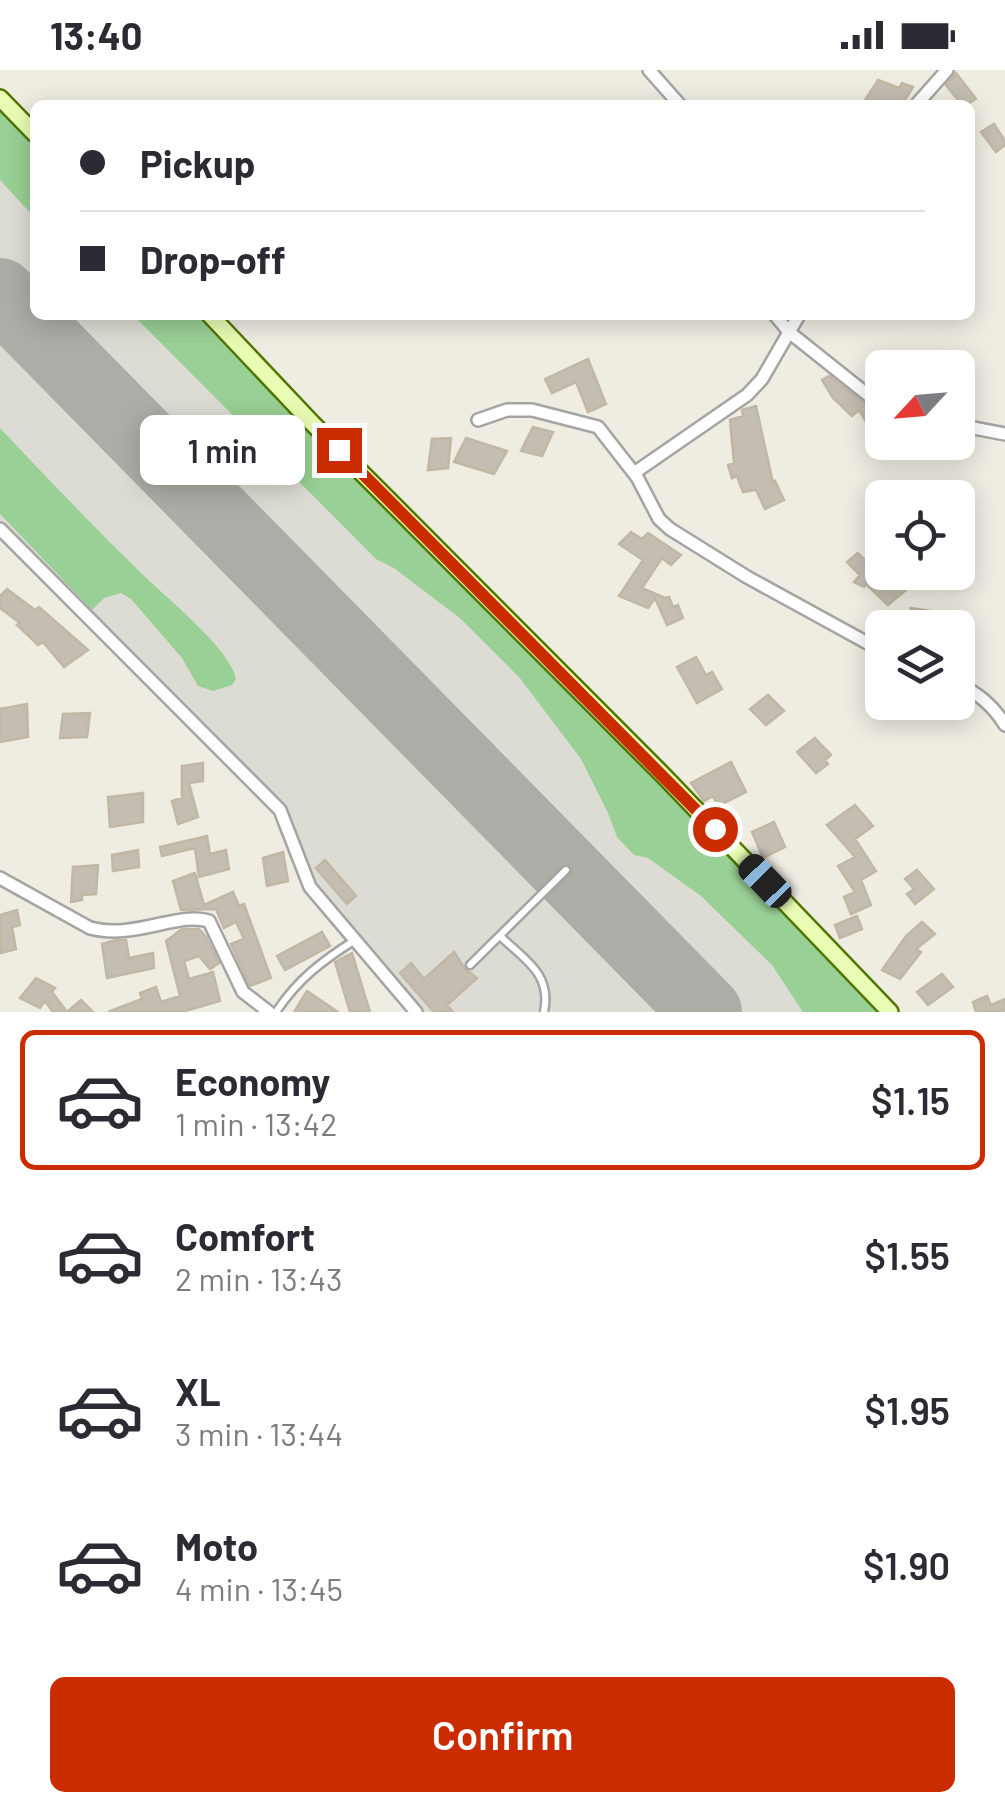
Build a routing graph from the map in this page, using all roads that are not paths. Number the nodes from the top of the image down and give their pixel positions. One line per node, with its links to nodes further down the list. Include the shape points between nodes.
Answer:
1 (649, 70): 4 (street)
2 (947, 70): 5 (street)
3 (0, 98): 6 (street)
4 (676, 100)
5 (920, 100)
6 (30, 129)
7 (215, 320): 28 (street)
8 (779, 320): 10 (street)
9 (796, 320): 10 (street)
10 (789, 332): 11 (street); 15 (street, via 747,394)
11 (865, 392)
12 (478, 420): 15 (street, via 532,410 598,427)
13 (975, 428): 14 (street)
14 (1005, 434)
15 (634, 474): 17 (street, via 670,529)
16 (0, 529): 23 (street, via 280,810 310,887)
17 (865, 642)
18 (975, 693): 19 (street)
19 (1005, 725)
20 (566, 870): 22 (lane)
21 (0, 878): 25 (street, via 106,932 208,921 243,992)
22 (500, 936): 24 (lane); 27 (lane, via 542,976 548,990)
23 (356, 940): 25 (lane, via 313,967); 26 (street)
24 (470, 965)
25 (272, 1012)
26 (416, 1012)
27 (544, 1012)
28 (890, 1012)

